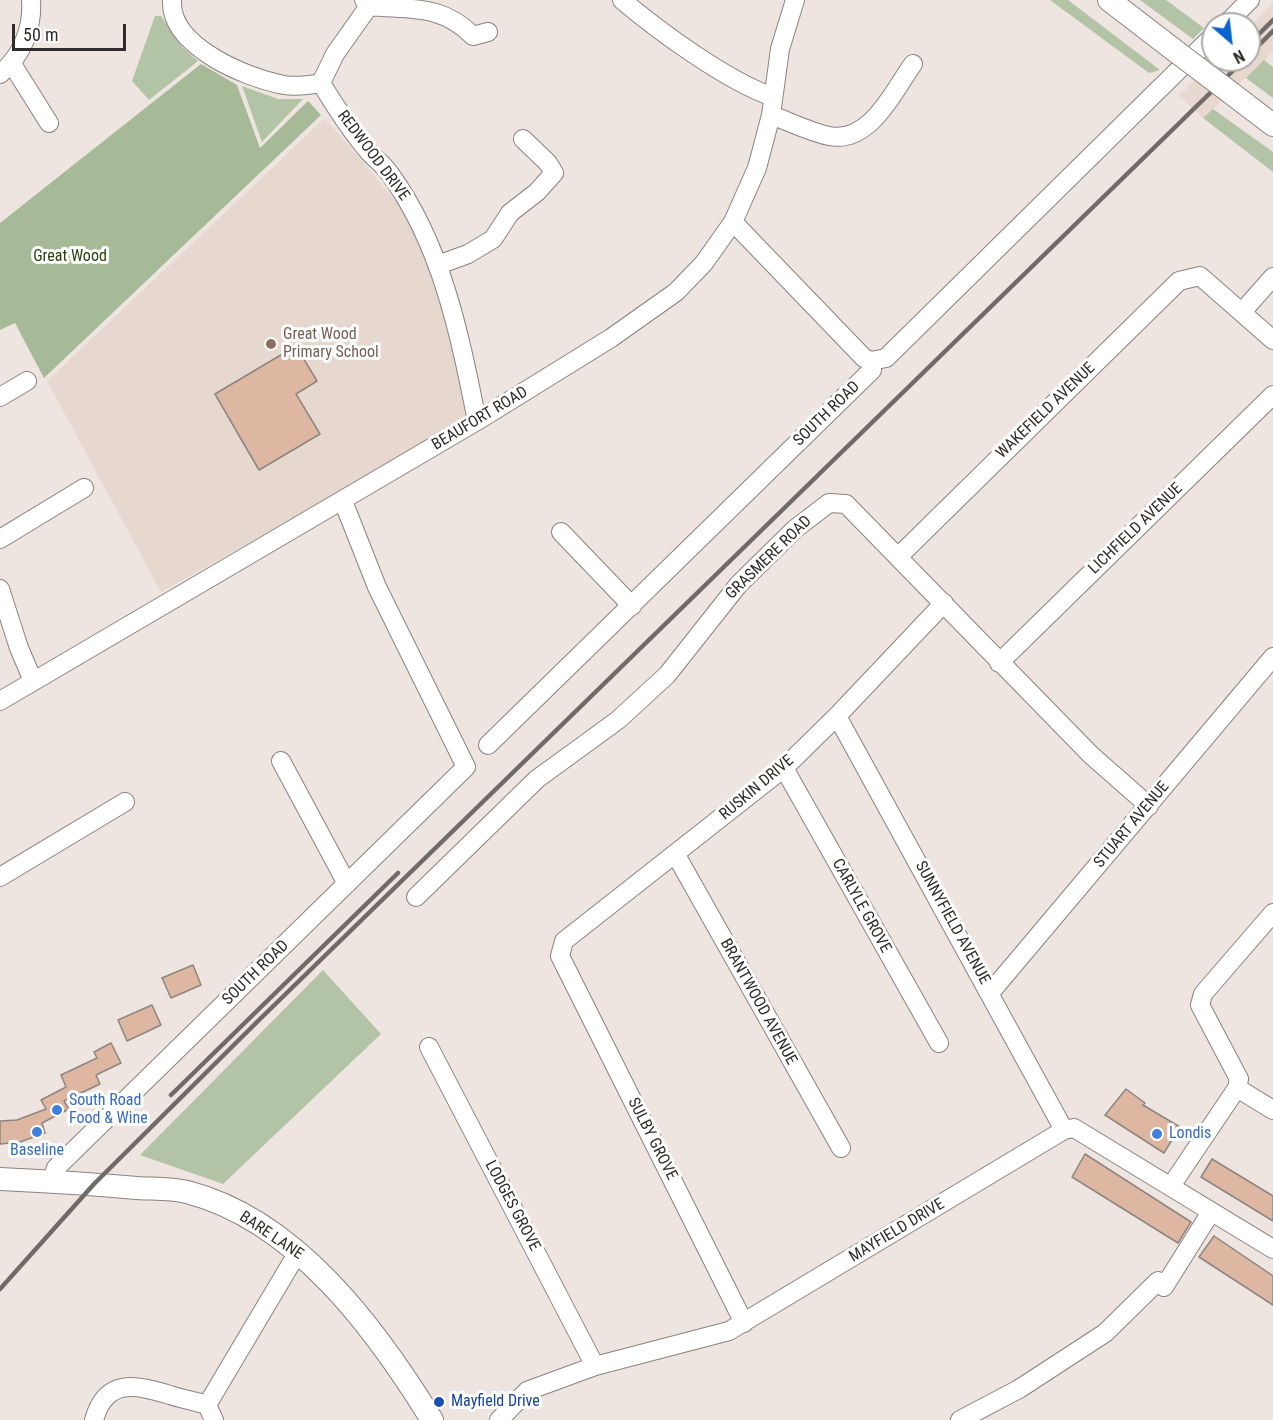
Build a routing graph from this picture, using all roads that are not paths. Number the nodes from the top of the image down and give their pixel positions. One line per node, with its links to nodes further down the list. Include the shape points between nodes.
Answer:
1 (31, 0): 12 (street, via 27,37)
2 (172, 0): 13 (street, via 171,12 177,25 191,41 232,68 285,86)
3 (622, 0): 14 (street, via 750,89)
4 (795, 0): 14 (street, BEAUFORT ROAD, via 780,49)
5 (1109, 0): 17 (main road, bridge)
6 (1251, 0): 8 (street)
7 (367, 3): 9 (street, via 440,13 458,20); 13 (street)
8 (1238, 12)
9 (476, 39)
10 (1201, 48): 24 (street, via 886,358)
11 (913, 64): 15 (street, via 872,122 857,134 831,137)
12 (6, 69): 16 (street)
13 (321, 83): 20 (street, REDWOOD DRIVE, via 368,152 389,172 416,215)
14 (773, 97): 15 (street, BEAUFORT ROAD)
15 (771, 115): 19 (street, BEAUFORT ROAD, via 757,168)
16 (49, 123)
17 (1273, 125)
18 (523, 139): 20 (street, via 554,173 510,213 493,239)
19 (733, 222): 24 (street); 28 (street, BEAUFORT ROAD, via 704,263 676,292 611,338)
20 (438, 265): 28 (street, REDWOOD DRIVE, via 464,356)
21 (1273, 277): 22 (street)
22 (1242, 312): 23 (street); 33 (street, WAKEFIELD AVENUE, via 1200,276 1179,281)
23 (1273, 340)
24 (871, 361): 36 (street, SOUTH ROAD, via 873,370)
25 (27, 381): 27 (street)
26 (1273, 395): 38 (street, LICHFIELD AVENUE)
27 (0, 397)
28 (477, 421): 30 (street, BEAUFORT ROAD)
29 (84, 488): 32 (street)
30 (343, 501): 39 (street, BEAUFORT ROAD); 49 (street, SOUTH ROAD, via 377,586 466,767)
31 (561, 532): 36 (street)
32 (0, 539)
33 (898, 557): 35 (street, GRASMERE ROAD); 50 (street, GRASMERE ROAD, via 846,504 829,503 795,528 739,584 667,675 618,720 537,778)
34 (0, 589): 39 (street)
35 (944, 603): 38 (street, GRASMERE ROAD); 41 (street, RUSKIN DRIVE)
36 (632, 606): 42 (street, SOUTH ROAD)
37 (1273, 657): 46 (street, STUART AVENUE)
38 (999, 663): 46 (street, GRASMERE ROAD, via 1091,755)
39 (33, 681): 40 (street, BEAUFORT ROAD)
40 (0, 700)
41 (837, 716): 44 (street, RUSKIN DRIVE); 53 (street, SUNNYFIELD AVENUE)
42 (488, 745)
43 (281, 761): 49 (street)
44 (784, 768): 47 (street, RUSKIN DRIVE); 54 (street, CARLYLE GROVE)
45 (125, 802): 48 (street)
46 (1149, 806): 53 (street, STUART AVENUE)
47 (676, 855): 52 (street, RUSKIN DRIVE, via 564,941); 59 (street, BRANTWOOD AVENUE)
48 (0, 877)
49 (347, 884): 61 (street, SOUTH ROAD, via 56,1168)
50 (417, 897)
51 (1273, 914): 56 (street, via 1203,994 1200,1005 1239,1079)
52 (560, 956): 66 (street, SULBY GROVE)
53 (990, 993): 58 (street, SUNNYFIELD AVENUE)
54 (939, 1043)
55 (429, 1047): 67 (street, LODGES GROVE)
56 (1237, 1088): 57 (street); 62 (street)
57 (1273, 1110)
58 (1064, 1130): 62 (street, via 1074,1128); 66 (street, MAYFIELD DRIVE)
59 (841, 1148)
60 (0, 1179): 61 (main road, BARE LANE)
61 (51, 1182): 65 (main road, BARE LANE, via 186,1192 239,1213)
62 (1171, 1186): 63 (street)
63 (1211, 1212): 64 (street); 72 (street, via 1161,1284 1106,1333 1019,1389)
64 (1273, 1249)
65 (298, 1252): 68 (street); 70 (main road, BARE LANE, via 347,1299)
66 (744, 1323): 67 (street, MAYFIELD DRIVE, via 729,1331)
67 (595, 1366): 71 (street, MAYFIELD DRIVE, via 527,1391)
68 (211, 1412): 69 (street, via 143,1386 129,1386 105,1397)
69 (94, 1420)
70 (432, 1420)
71 (499, 1420)
72 (960, 1420)

